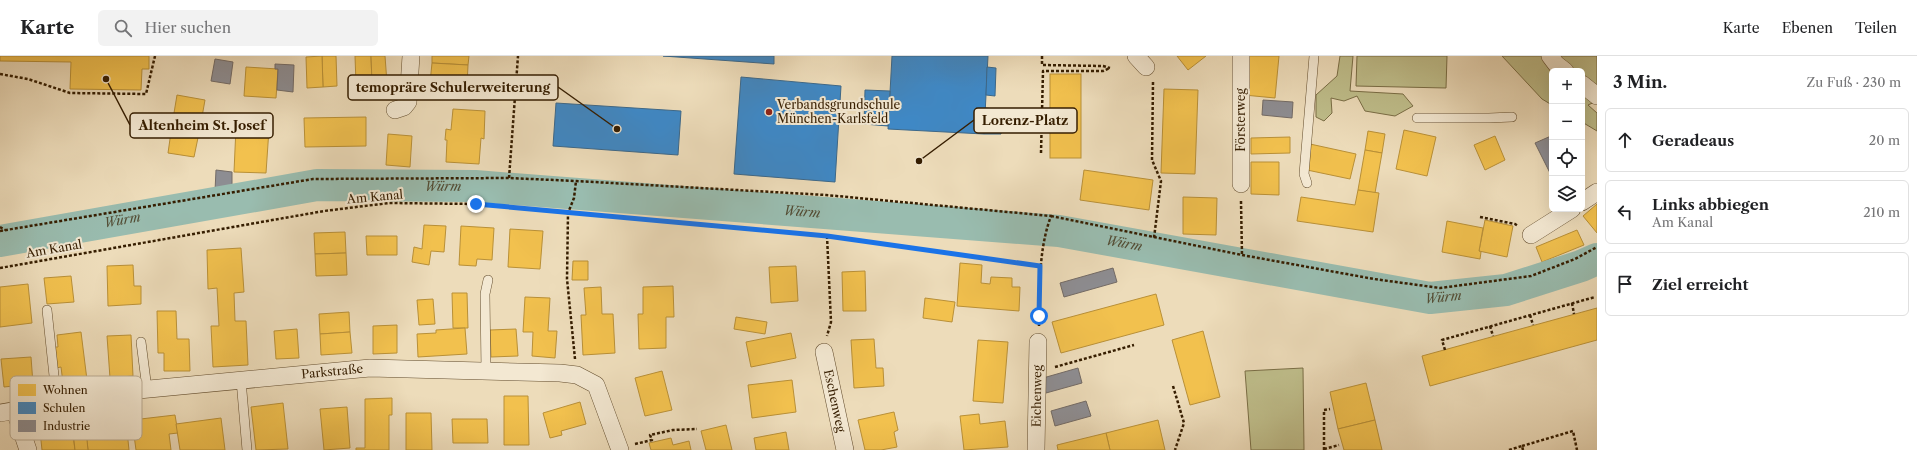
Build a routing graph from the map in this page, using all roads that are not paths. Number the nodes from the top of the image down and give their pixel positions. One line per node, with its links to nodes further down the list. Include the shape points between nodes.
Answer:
1 (412, 56): 8 (street, via 408,102 404,107)
2 (1242, 56): 12 (street, Försterweg)
3 (1314, 56): 11 (lane, via 1304,174)
4 (1550, 56): 5 (street)
5 (1561, 68)
6 (1585, 86): 7 (street)
7 (1597, 96)
8 (395, 110)
9 (1512, 117): 10 (lane)
10 (1417, 118)
11 (1307, 183)
12 (1241, 184)
13 (1597, 192): 14 (street)
14 (1585, 200)
15 (1567, 212): 16 (street)
16 (1531, 235)
17 (488, 280): 22 (lane)
18 (47, 310): 23 (lane)
19 (142, 342): 25 (lane)
20 (1038, 342): 32 (street, Eichenweg)
21 (824, 352): 31 (street, Eschenweg)
22 (486, 371): 24 (street, Parkstraße, via 370,368); 28 (street, Parkstraße, via 576,375 596,385)
23 (54, 376)
24 (241, 380): 25 (street, Parkstraße); 30 (lane)
25 (147, 389): 26 (street, Parkstraße)
26 (142, 390)
27 (23, 440): 29 (street)
28 (620, 449)
29 (28, 450)
30 (248, 450)
31 (845, 450)
32 (1036, 450)

